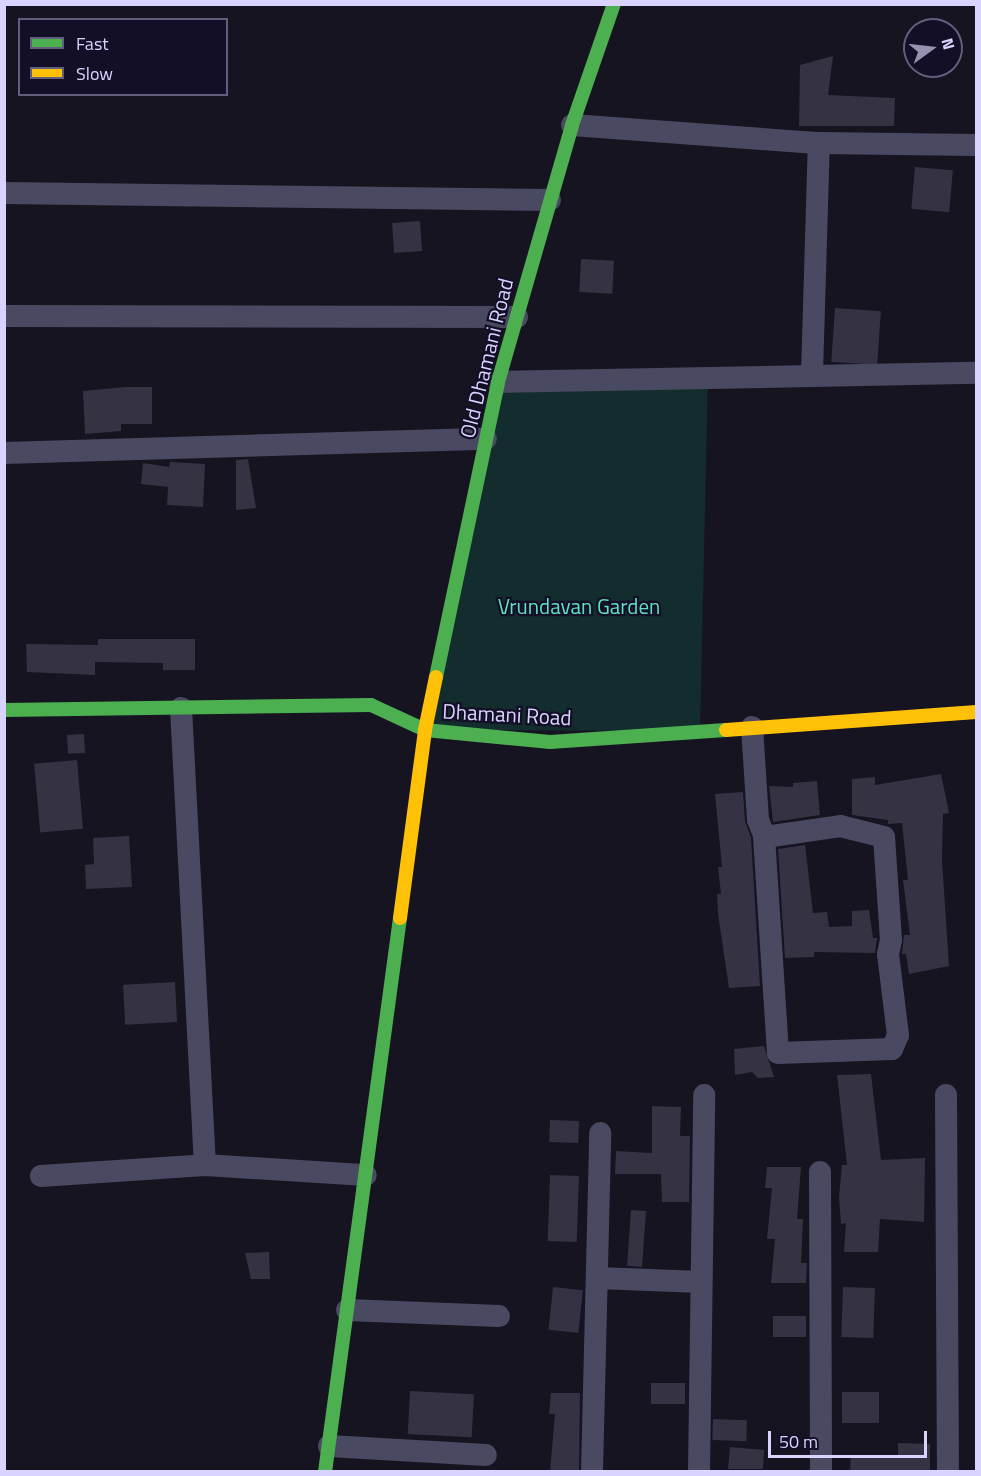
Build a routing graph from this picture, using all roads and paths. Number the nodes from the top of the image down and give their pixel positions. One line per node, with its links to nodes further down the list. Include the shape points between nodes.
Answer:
1 (614, 4): 2 (street, Old Dhamani Road)
2 (572, 125): 3 (street); 6 (street, Old Dhamani Road)
3 (819, 143): 4 (street); 10 (street)
4 (976, 145)
5 (4, 193): 6 (street)
6 (550, 200): 8 (street, Old Dhamani Road)
7 (4, 316): 8 (street)
8 (517, 317): 11 (street, Old Dhamani Road)
9 (976, 373): 10 (street)
10 (812, 374): 11 (street)
11 (498, 382): 12 (street, Old Dhamani Road)
12 (486, 439): 13 (street); 18 (street, Old Dhamani Road)
13 (4, 453)
14 (181, 708): 15 (street, Dhamani Road); 18 (street, Dhamani Road, via 372,705); 23 (street)
15 (4, 710)
16 (976, 712): 17 (street, Dhamani Road)
17 (752, 728): 18 (street, Dhamani Road, via 550,742); 19 (street, via 758,820 765,837 840,826 884,837 891,940 888,954 898,1035 892,1049 778,1053)
18 (425, 730): 25 (street, Old Dhamani Road)
19 (764, 838)
20 (704, 1095): 28 (street)
21 (945, 1095): 37 (street)
22 (600, 1133): 27 (street)
23 (205, 1165): 25 (street); 26 (street)
24 (820, 1172): 36 (street)
25 (366, 1175): 29 (street, Old Dhamani Road)
26 (41, 1176)
27 (597, 1278): 28 (street); 34 (street)
28 (701, 1282): 35 (street)
29 (347, 1310): 30 (street); 31 (street, Old Dhamani Road)
30 (499, 1316)
31 (329, 1446): 32 (street); 33 (street, Old Dhamani Road)
32 (475, 1460)
33 (326, 1472)
34 (592, 1472)
35 (699, 1472)
36 (821, 1472)
37 (948, 1472)

